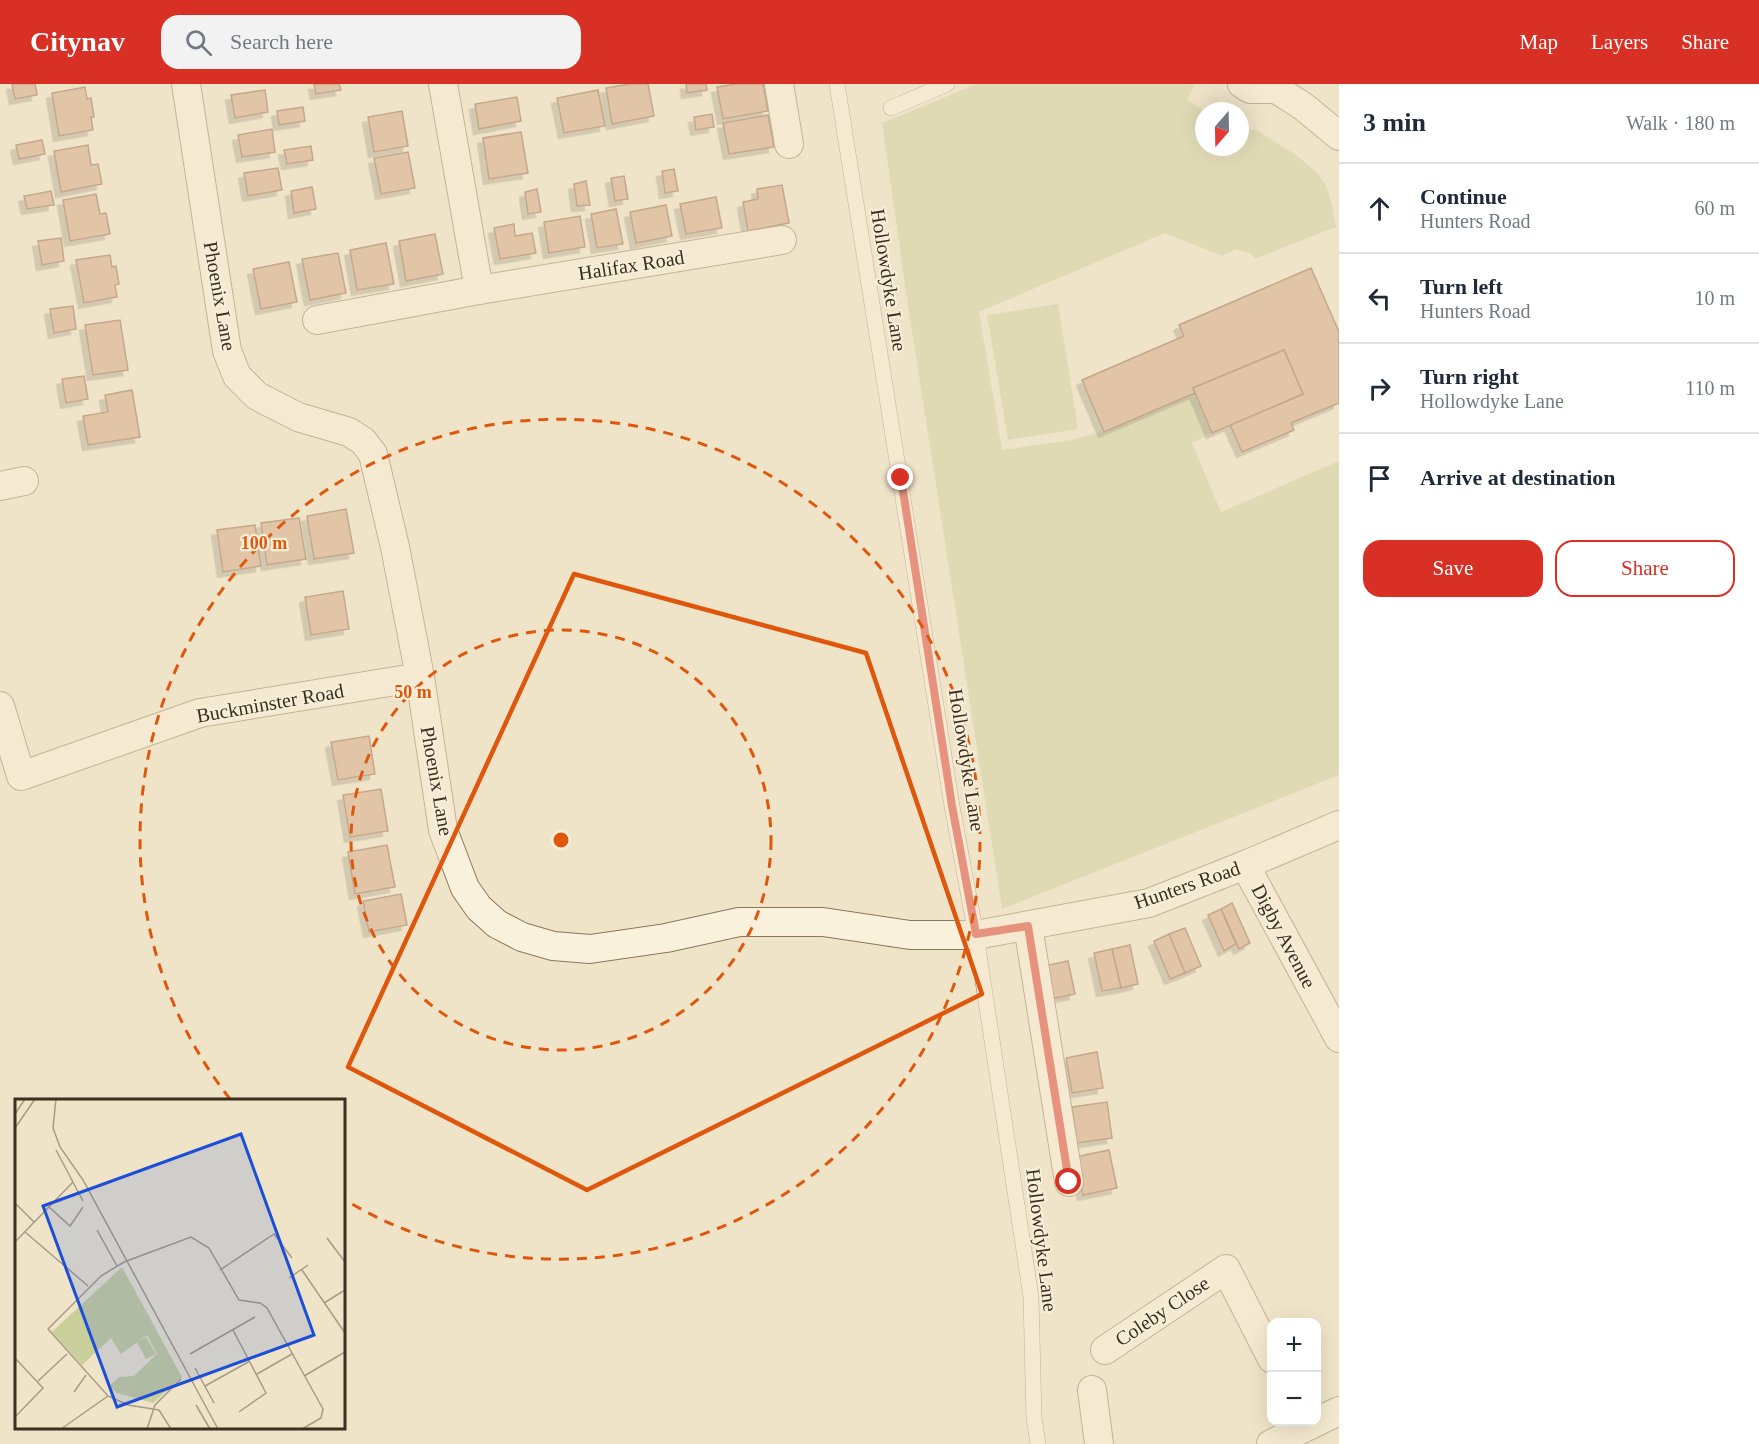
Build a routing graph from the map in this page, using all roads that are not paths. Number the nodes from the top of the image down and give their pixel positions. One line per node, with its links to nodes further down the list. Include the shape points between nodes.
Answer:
1 (186, 84): 14 (street, Phoenix Lane, via 227,351 237,376 257,396 298,417 349,432 373,454)
2 (443, 84): 12 (street)
3 (779, 84): 10 (street)
4 (837, 84): 19 (lane, Hollowdyke Lane, via 952,806)
5 (947, 84): 8 (lane)
6 (1242, 84): 7 (street, via 1250,89)
7 (1275, 86): 9 (street)
8 (891, 108)
9 (1339, 136)
10 (789, 144)
11 (782, 240): 12 (street, Halifax Road)
12 (479, 290): 13 (street, Halifax Road)
13 (317, 320)
14 (420, 677): 15 (street, Buckminster Road, via 200,713 21,776); 19 (street, Phoenix Lane, via 443,831 461,878 479,908 497,924 522,937 553,946 590,949 739,922 823,922 910,936)
15 (0, 706)
16 (1339, 825): 17 (street, Hunters Road)
17 (1245, 865): 18 (street, Hunters Road, via 1149,903); 20 (street, Digby Avenue)
18 (1028, 926): 19 (street, Hunters Road); 21 (street)
19 (976, 934): 28 (lane, Hollowdyke Lane, via 1031,1297)
20 (1339, 1038)
21 (1069, 1182)
22 (1267, 1349): 23 (street, Coleby Close, via 1226,1269)
23 (1105, 1350)
24 (1092, 1390): 29 (street)
25 (1339, 1411): 26 (street)
26 (1321, 1418)
27 (1302, 1426): 30 (street)
28 (1038, 1444)
29 (1099, 1444)
30 (1271, 1444)

